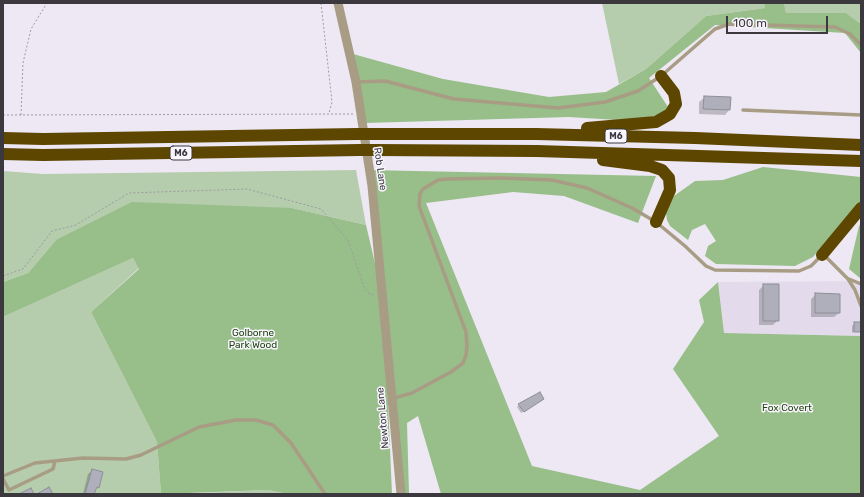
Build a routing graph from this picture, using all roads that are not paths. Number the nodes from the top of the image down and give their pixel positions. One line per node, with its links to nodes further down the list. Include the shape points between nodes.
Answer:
1 (338, 3): 4 (street, Rob Lane)
2 (861, 45): 3 (lane, via 850,34 835,27 729,24 715,29)
3 (661, 76): 4 (lane, via 638,91 621,98 558,108 454,99 385,81); 7 (highway, via 674,94 676,104 670,114 656,122)
4 (356, 82): 20 (street, Rob Lane, via 375,213)
5 (743, 110): 6 (lane)
6 (861, 115)
7 (536, 134): 8 (highway, M6, bridge); 9 (highway, M6, via 687,137)
8 (3, 138)
9 (861, 146)
10 (537, 151): 11 (highway, M6, bridge); 12 (highway, M6); 14 (highway, via 650,166 662,170 669,178 670,190)
11 (3, 154)
12 (861, 161)
13 (861, 208): 15 (highway)
14 (656, 222): 15 (lane, via 702,263 715,270 799,271 811,266); 21 (lane, via 606,195 558,181 447,179 430,184 420,194 419,206 466,332 467,351 463,362 451,372 412,393)
15 (822, 254): 16 (lane)
16 (848, 279): 17 (lane); 18 (lane)
17 (861, 284)
18 (861, 303): 19 (lane)
19 (861, 306)
20 (387, 340): 21 (street, Newton Lane)
21 (392, 398): 25 (street, Newton Lane)
22 (55, 461): 23 (lane, via 35,463); 23 (lane, via 53,469 9,490); 24 (lane, via 83,458 126,459 141,455 199,427 236,420 256,420 273,425 291,443)
23 (3, 478)
24 (324, 494)
25 (401, 494)

